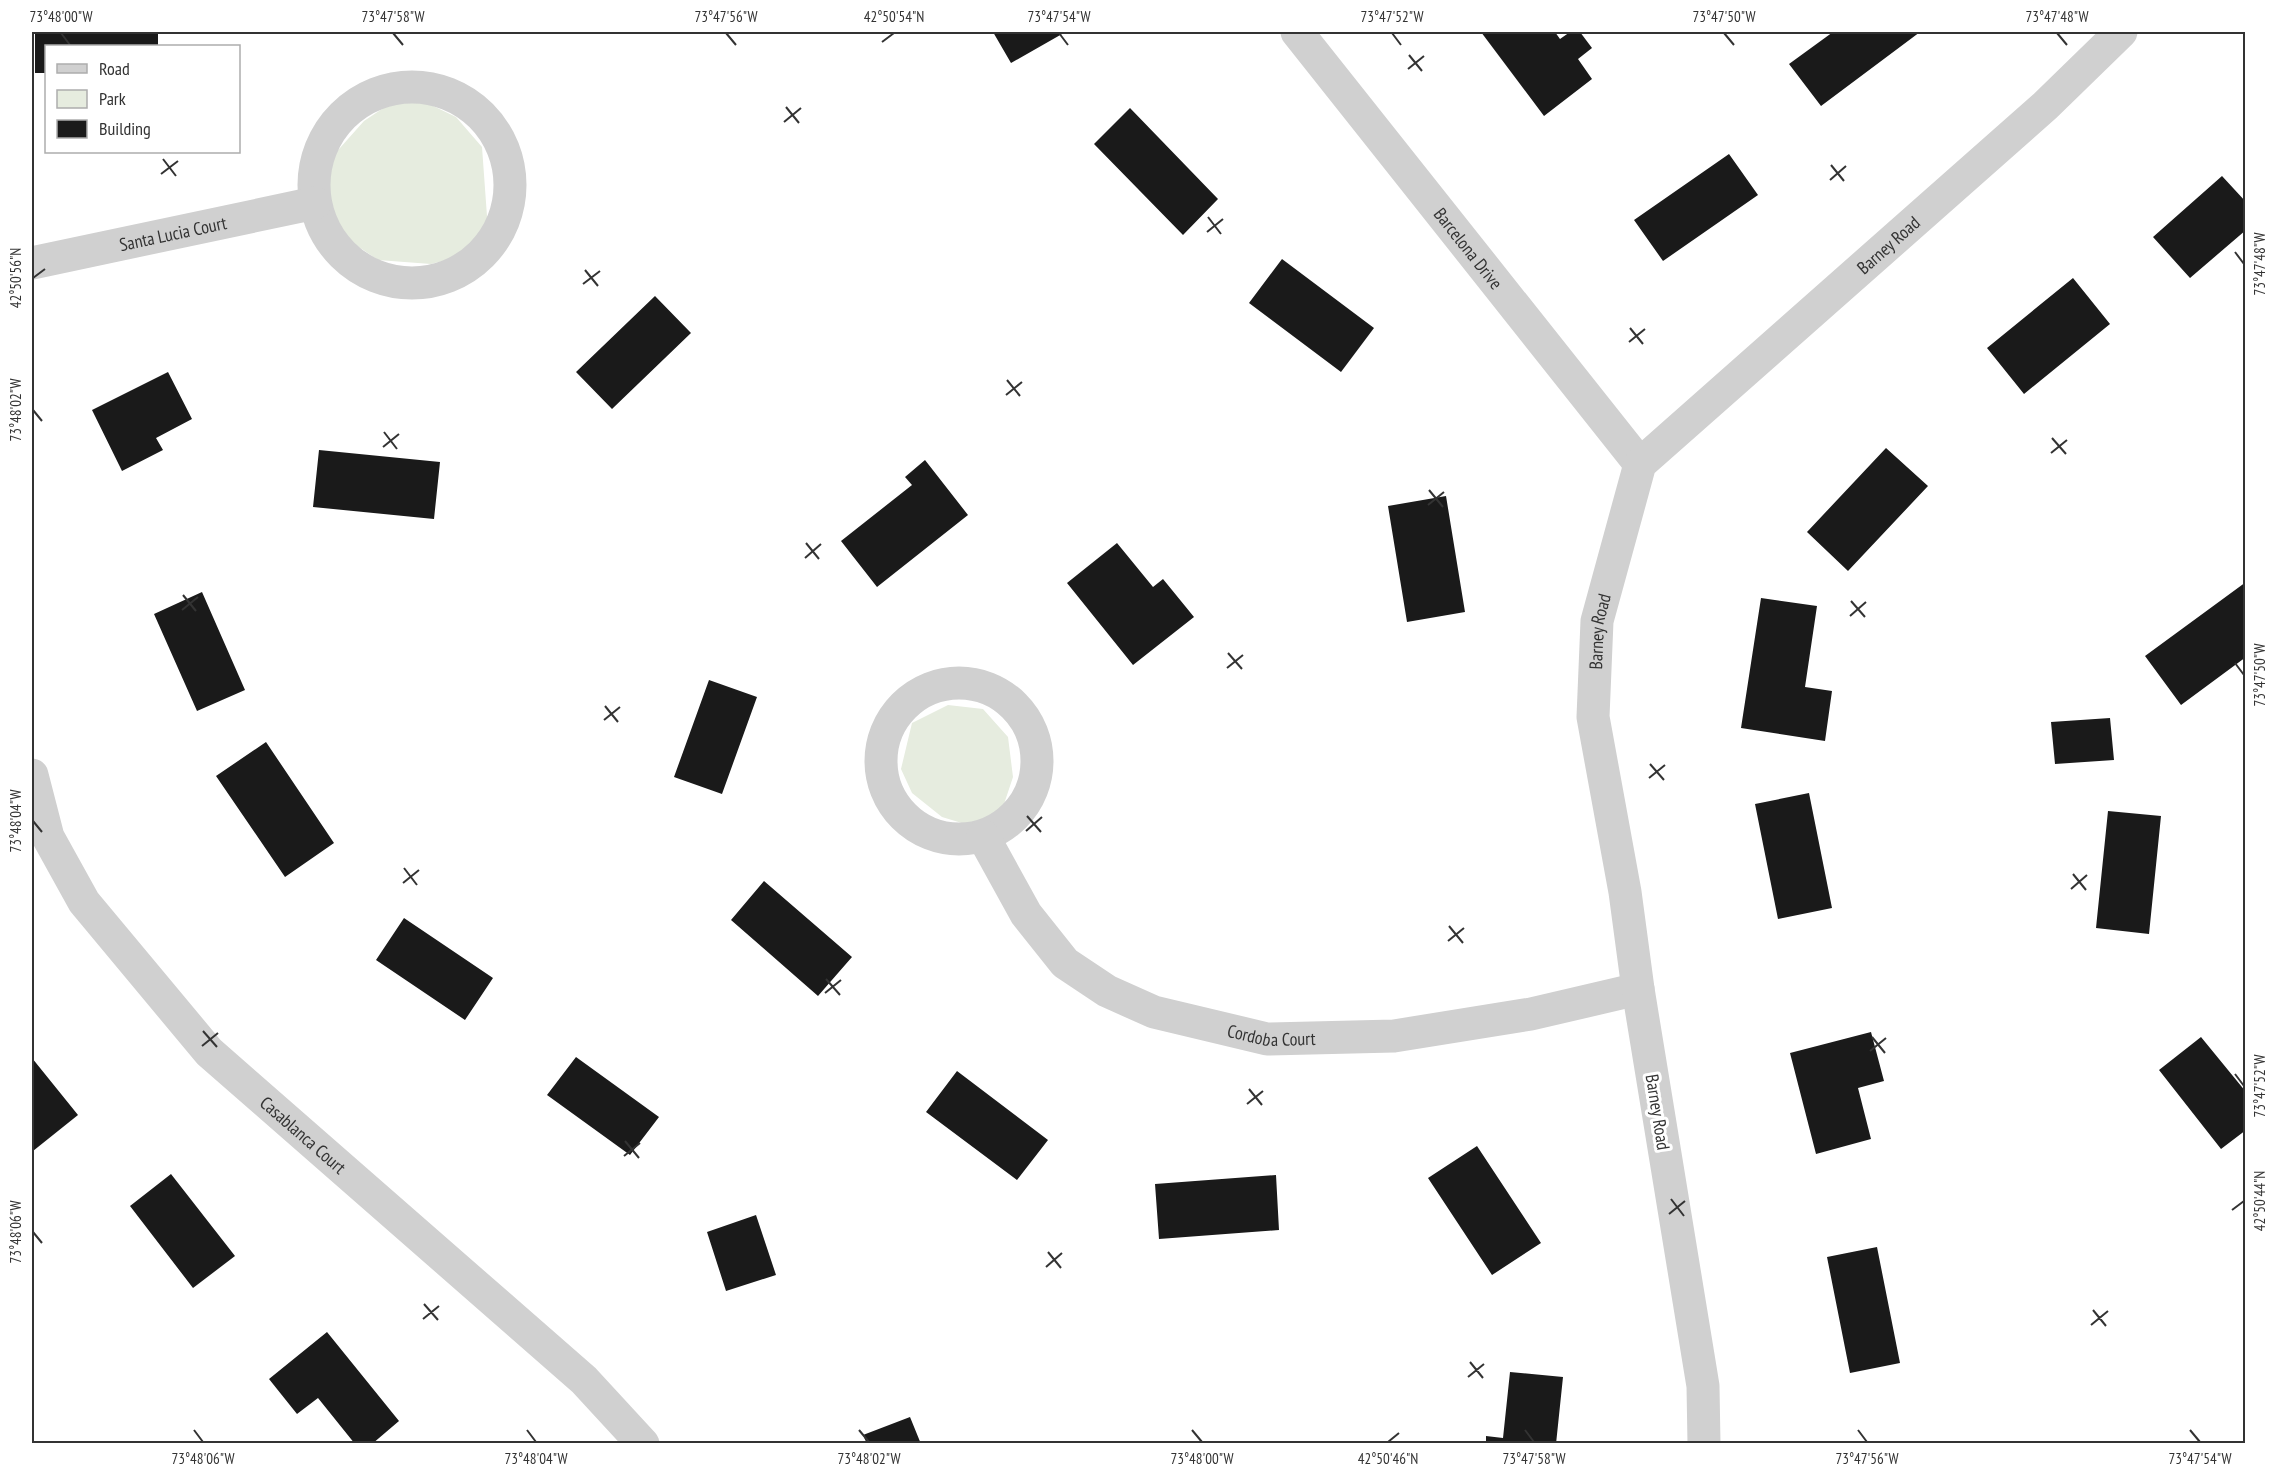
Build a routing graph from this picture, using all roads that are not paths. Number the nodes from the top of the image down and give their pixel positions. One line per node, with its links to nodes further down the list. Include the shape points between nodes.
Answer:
1 (1297, 32): 5 (street, Barcelona Drive)
2 (2121, 32): 5 (street, Barney Road, via 2045,106)
3 (315, 203): 3 (street, via 315,170 325,139 352,107 391,89 434,89 455,96 488,123 508,161 511,183 501,227 473,262 433,281 411,284 367,273 333,244); 4 (street, Santa Lucia Court)
4 (32, 263)
5 (1640, 464): 8 (street, Barney Road, via 1597,621 1593,717 1625,892)
6 (32, 775): 9 (street, Casablanca Court, via 48,837 84,902 209,1052 584,1380)
7 (983, 836): 7 (street, via 961,840 918,829 888,795 881,774 881,751 899,710 936,685 958,682 991,689 1018,708 1031,727 1038,770 1032,792 1004,826); 8 (street, Cordoba Court, via 1026,914 1065,963 1107,991 1154,1012 1210,1026 1267,1039 1394,1036 1531,1014)
8 (1638, 989): 10 (street, Barney Road, via 1703,1386)
9 (643, 1443)
10 (1704, 1443)

